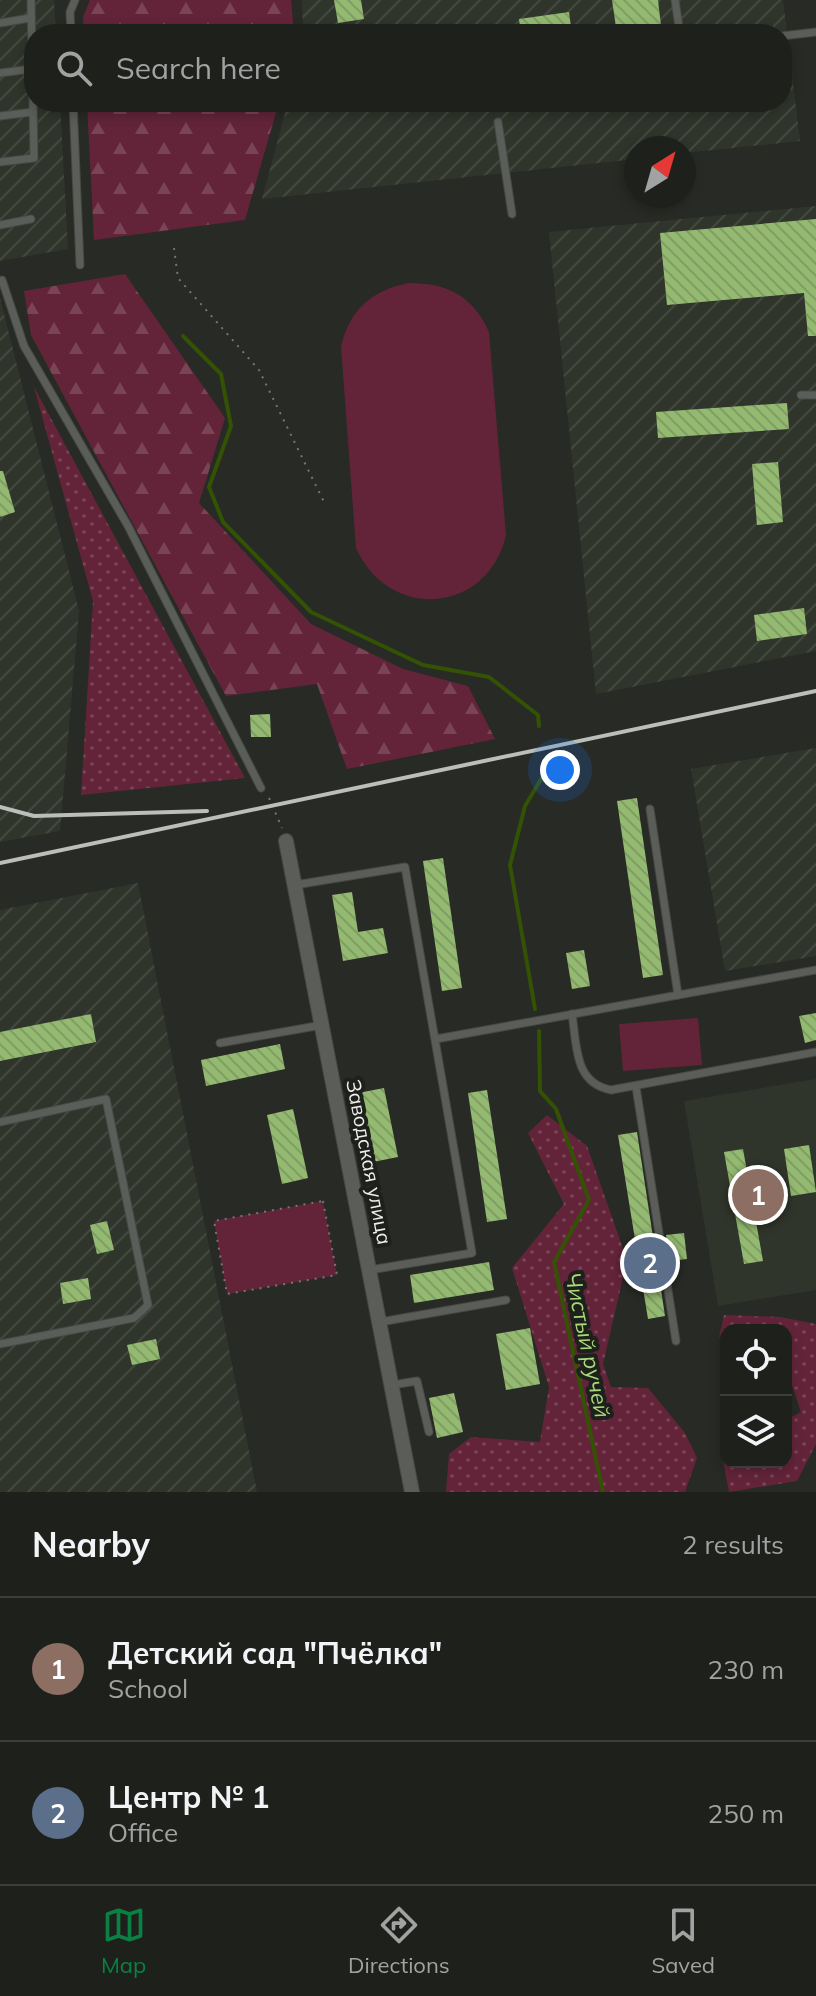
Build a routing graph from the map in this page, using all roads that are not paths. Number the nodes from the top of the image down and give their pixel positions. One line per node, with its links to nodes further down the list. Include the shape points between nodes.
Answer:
1 (31, 0): 4 (lane)
2 (75, 0): 7 (lane)
3 (675, 0): 8 (lane)
4 (30, 18): 5 (lane); 6 (lane)
5 (0, 23)
6 (30, 24)
7 (71, 24)
8 (679, 24)
9 (816, 32): 10 (lane)
10 (792, 35)
11 (24, 70): 12 (lane)
12 (0, 73)
13 (33, 112): 15 (lane); 17 (lane, via 34,158)
14 (73, 112): 21 (lane)
15 (0, 116)
16 (498, 122): 18 (lane)
17 (0, 162)
18 (512, 214)
19 (31, 219): 20 (lane)
20 (0, 225)
21 (80, 265)
22 (2, 280): 25 (lane, via 24,346 128,526)
23 (801, 395): 24 (lane)
24 (816, 395)
25 (261, 788)
26 (650, 809): 30 (lane)
27 (286, 841): 28 (street, Заводская улица)
28 (295, 885): 32 (street, Заводская улица); 33 (lane, via 405,867)
29 (816, 970): 30 (lane)
30 (678, 995): 31 (lane)
31 (572, 1014): 33 (lane); 36 (lane, via 584,1076 596,1087)
32 (322, 1025): 34 (lane); 38 (street, Заводская улица)
33 (436, 1039): 38 (lane, via 472,1253)
34 (220, 1043)
35 (816, 1052): 36 (lane)
36 (636, 1087): 41 (lane)
37 (0, 1122): 42 (lane, via 106,1099 148,1305 134,1318)
38 (370, 1270): 40 (street, Заводская улица)
39 (506, 1300): 40 (lane)
40 (380, 1322): 43 (street, Заводская улица)
41 (676, 1341)
42 (0, 1344)
43 (392, 1385): 44 (lane, via 417,1381); 45 (street, Заводская улица)
44 (429, 1432)
45 (412, 1492)

